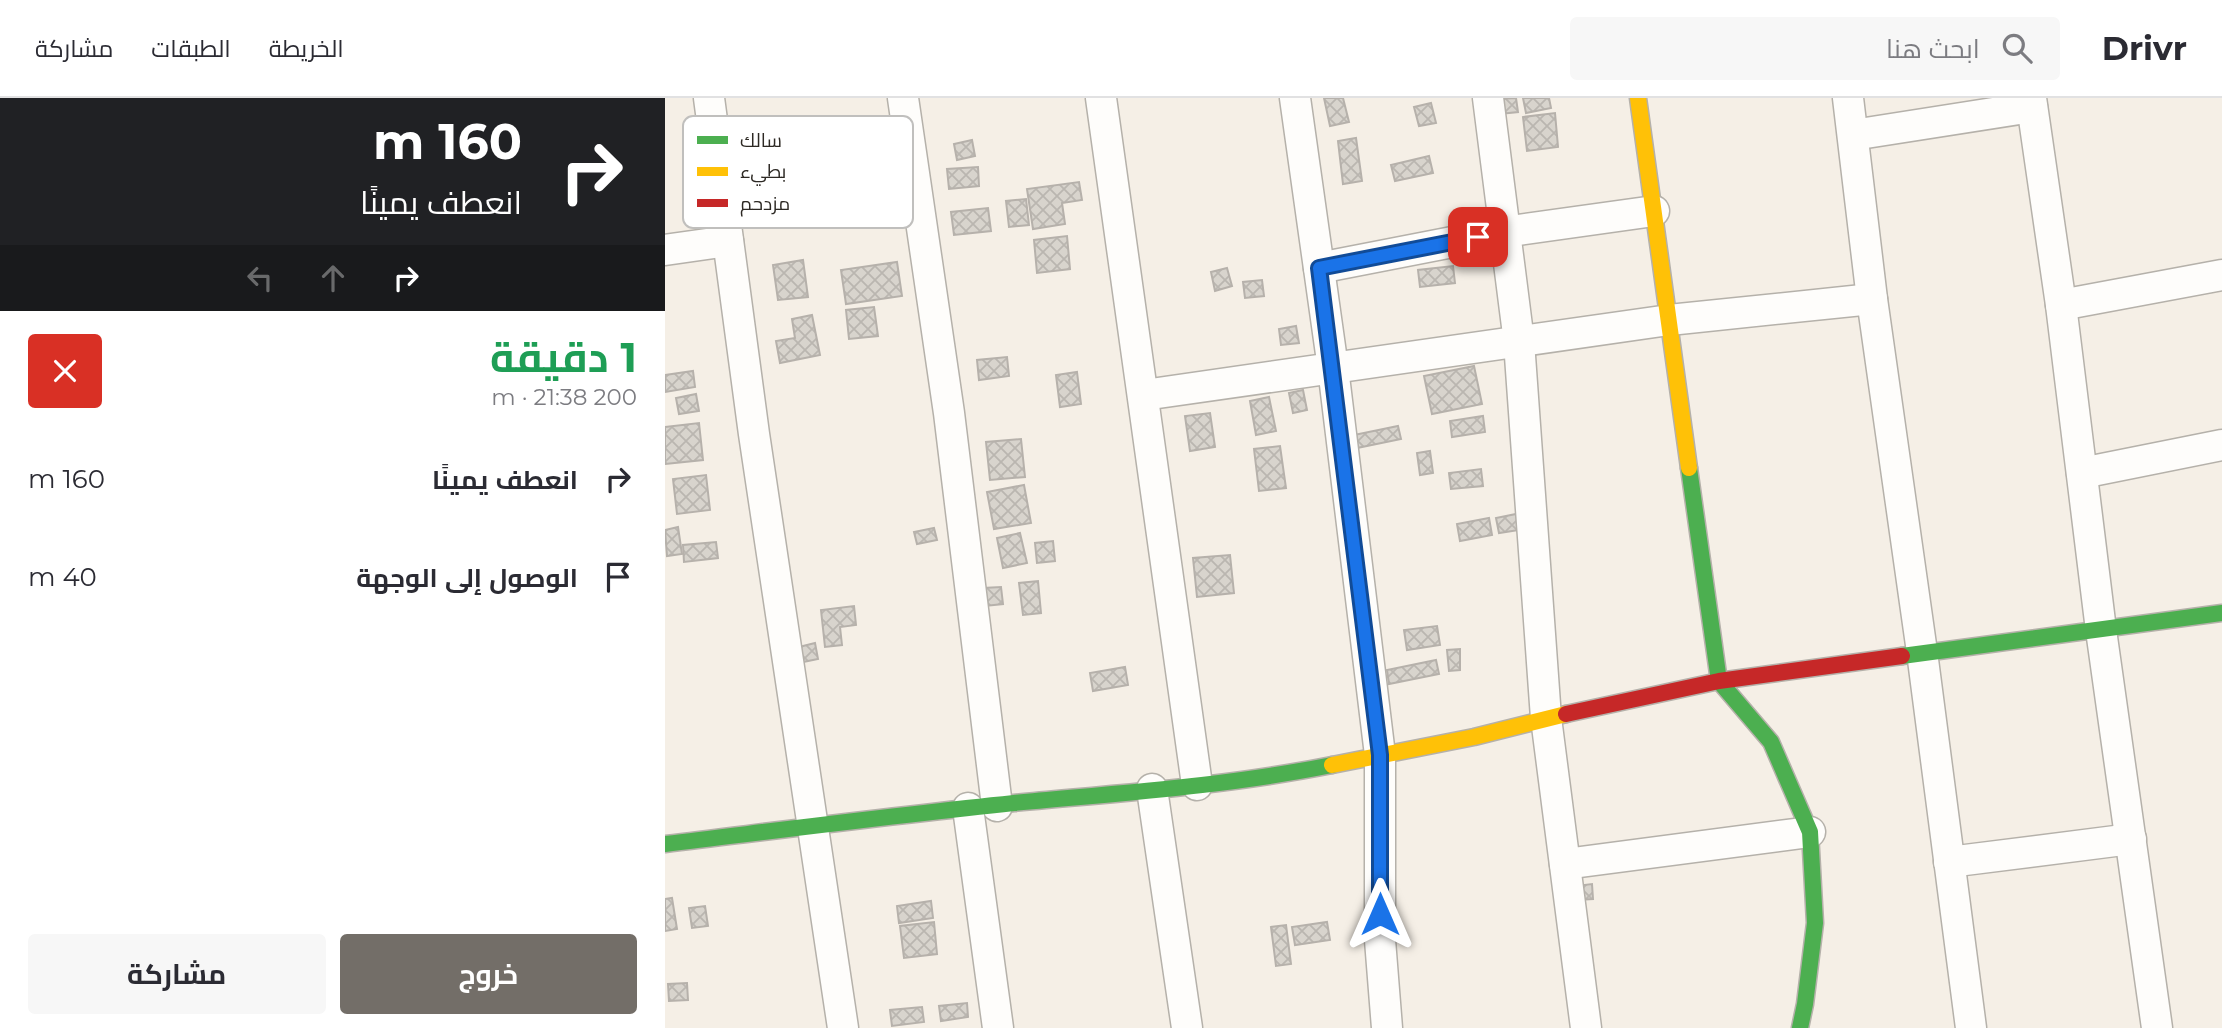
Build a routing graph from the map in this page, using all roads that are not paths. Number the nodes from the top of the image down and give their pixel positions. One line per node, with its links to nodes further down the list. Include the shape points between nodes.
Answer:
1 (709, 98): 9 (street)
2 (903, 98): 10 (street)
3 (1101, 98): 25 (street)
4 (1295, 98): 18 (street)
5 (1488, 98): 15 (street)
6 (1638, 98): 13 (street)
7 (1848, 98): 11 (street)
8 (2032, 102): 11 (street); 21 (street)
9 (711, 116)
10 (906, 116)
11 (1853, 135): 20 (street)
12 (913, 166): 36 (street, via 949,413)
13 (1654, 211): 15 (street); 22 (street)
14 (726, 228): 16 (street)
15 (1504, 232): 18 (street); 23 (street)
16 (728, 241): 17 (street); 37 (street)
17 (665, 250)
18 (1319, 268): 24 (street)
19 (2222, 275): 21 (street)
20 (1872, 299): 22 (street); 30 (street)
21 (2061, 305): 27 (street)
22 (1669, 320): 23 (street); 31 (street)
23 (1519, 342): 24 (street); 32 (street)
24 (1333, 368): 25 (street); 33 (street)
25 (1144, 395): 34 (street)
26 (2222, 445): 27 (street)
27 (2082, 473): 29 (street)
28 (2222, 613): 29 (street)
29 (2101, 630): 30 (street); 39 (street)
30 (1922, 652): 31 (street); 41 (street)
31 (1719, 681): 32 (street); 38 (street, via 1772,742)
32 (1546, 718): 33 (street); 42 (street)
33 (1380, 755): 34 (street, via 1293,773); 46 (street, via 1380,940)
34 (1197, 785): 35 (street)
35 (1152, 789): 36 (street); 45 (street)
36 (983, 807): 37 (street); 44 (street)
37 (813, 827): 40 (street); 43 (street)
38 (1810, 832): 42 (street); 48 (street, via 1815,923)
39 (2131, 839): 41 (street); 50 (street)
40 (665, 844)
41 (1949, 862): 49 (street)
42 (1565, 864): 47 (street)
43 (843, 1028)
44 (998, 1028)
45 (1187, 1028)
46 (1387, 1028)
47 (1586, 1028)
48 (1800, 1028)
49 (1971, 1028)
50 (2157, 1028)

